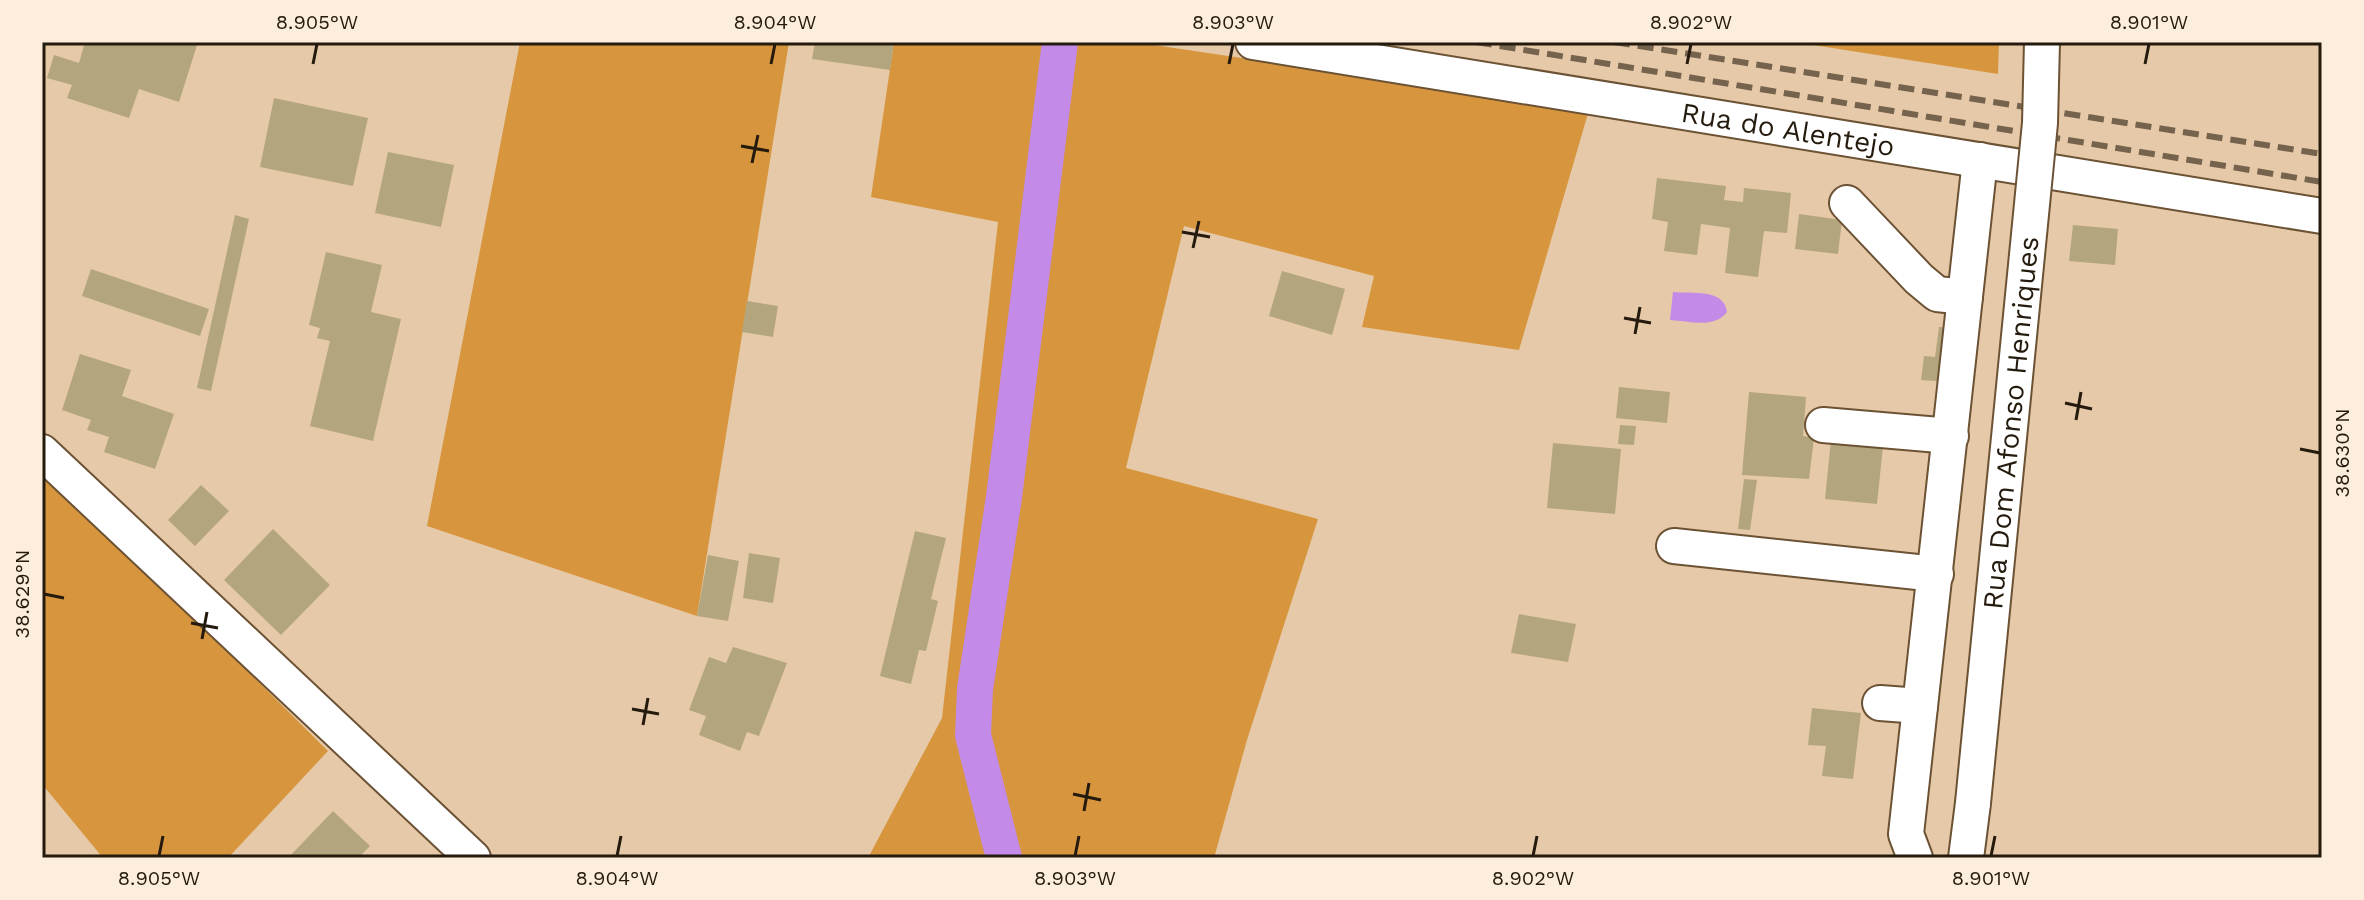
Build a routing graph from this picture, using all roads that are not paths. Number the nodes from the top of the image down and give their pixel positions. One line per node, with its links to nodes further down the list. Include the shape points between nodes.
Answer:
1 (1253, 42): 3 (street, Rua do Alentejo)
2 (2042, 42): 16 (street, Rua Dom Afonso Henriques, bridge, via 2040,123)
3 (1980, 160): 5 (street, Rua do Alentejo); 6 (street)
4 (1847, 203): 6 (street, via 1937,294)
5 (2322, 216)
6 (1965, 297): 8 (street)
7 (1823, 425): 8 (street)
8 (1951, 436): 11 (street)
9 (42, 452): 14 (street)
10 (1674, 546): 11 (street)
11 (1936, 574): 13 (street)
12 (1880, 703): 13 (street)
13 (1920, 706): 15 (street, via 1906,834)
14 (473, 858)
15 (1915, 858)
16 (1966, 858)

